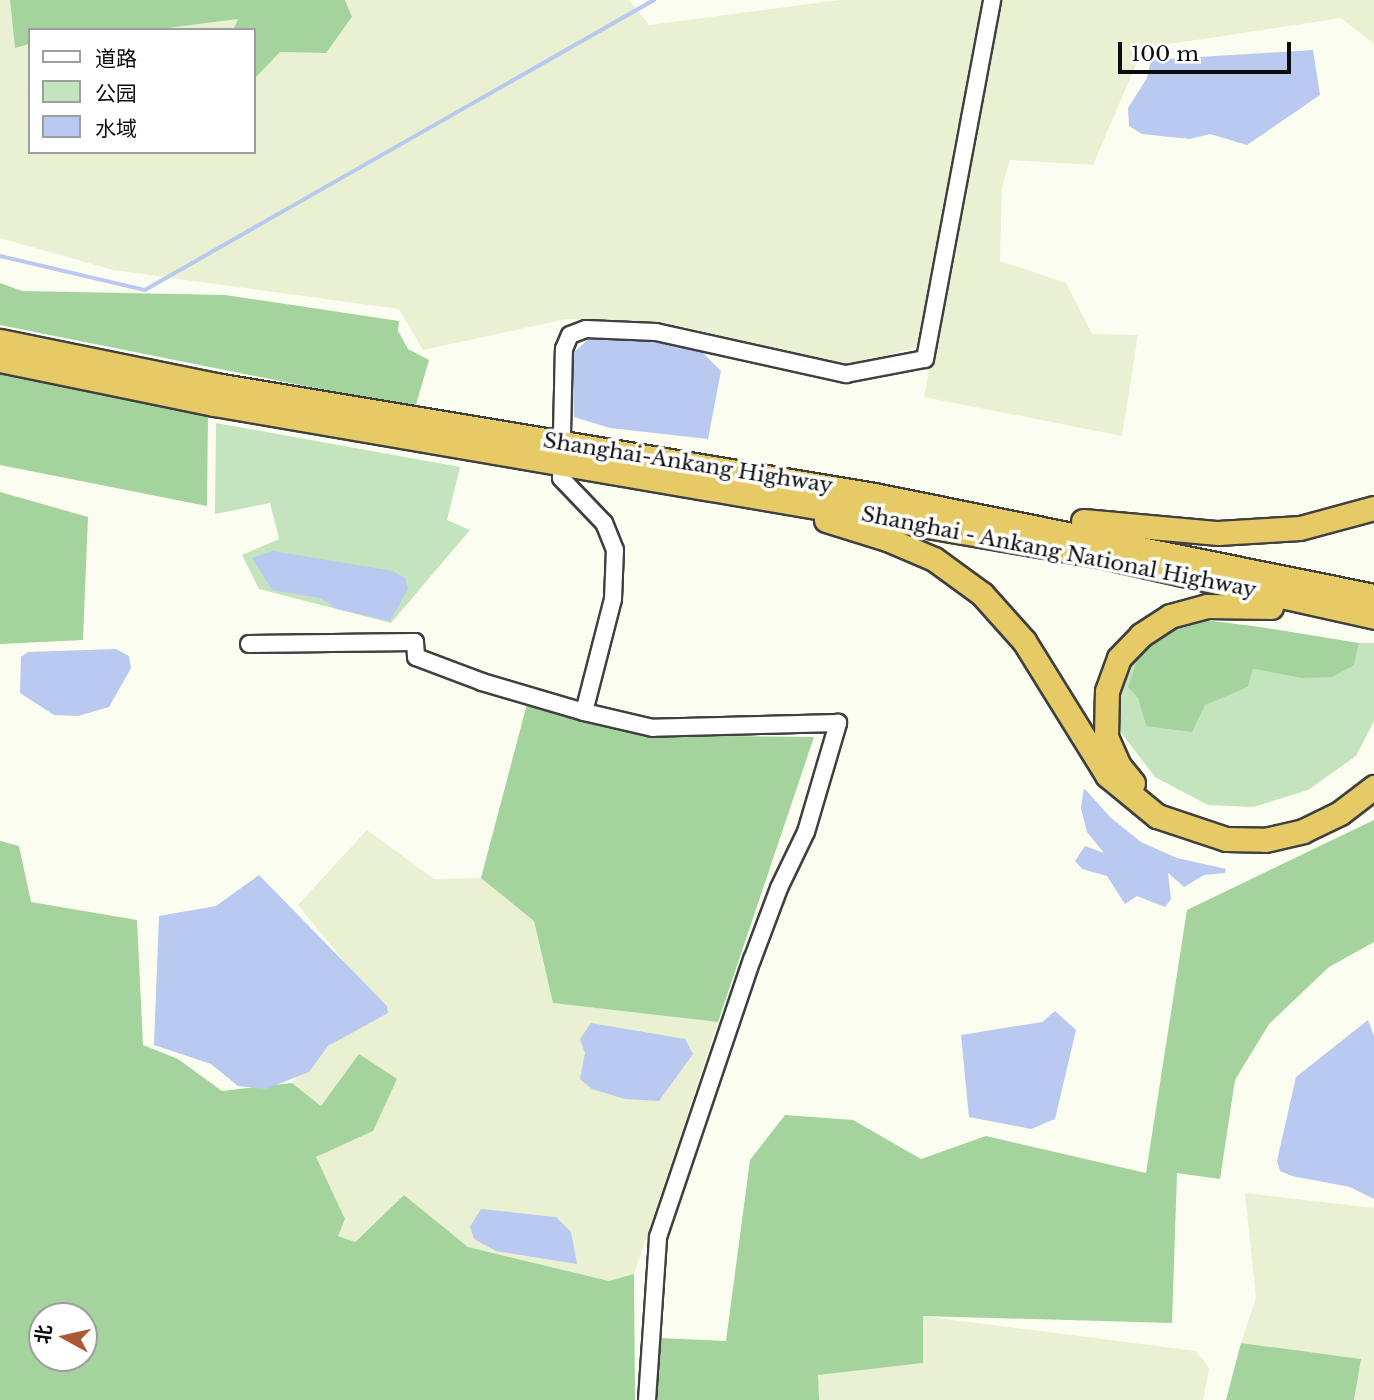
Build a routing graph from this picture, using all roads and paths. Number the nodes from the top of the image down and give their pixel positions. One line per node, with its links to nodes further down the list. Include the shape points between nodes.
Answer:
1 (992, 0): 4 (street, via 925,359 846,374 656,332 586,329 570,335 564,349)
2 (0, 341): 4 (highway, Shanghai-Ankang Highway)
3 (0, 360): 4 (highway, Shanghai-Ankang Highway, via 214,404)
4 (562, 451): 5 (highway, Shanghai-Ankang Highway); 6 (highway, Shanghai-Ankang Highway); 11 (street, via 561,478 604,523 615,550 613,599)
5 (619, 470): 9 (highway, Shanghai - Ankang National Highway, via 1102,556); 13 (highway, via 829,521 887,538 934,559 982,594 1024,641 1107,775 1157,816 1191,831 1226,839 1265,840 1303,831 1340,813)
6 (874, 495): 7 (highway, via 1137,528 1218,533 1300,528); 8 (highway, Shanghai-Ankang Highway)
7 (1374, 508)
8 (1374, 596)
9 (1374, 619): 12 (highway, via 1245,603 1207,606 1170,616 1140,635 1119,658 1104,714 1106,737 1119,766 1137,787 1192,820 1226,827 1304,817 1338,799)
10 (249, 644): 11 (street, via 415,642 416,657)
11 (584, 712): 14 (street, via 653,728 838,723 806,832 752,960 658,1237)
12 (1374, 768)
13 (1374, 787)
14 (647, 1400)

